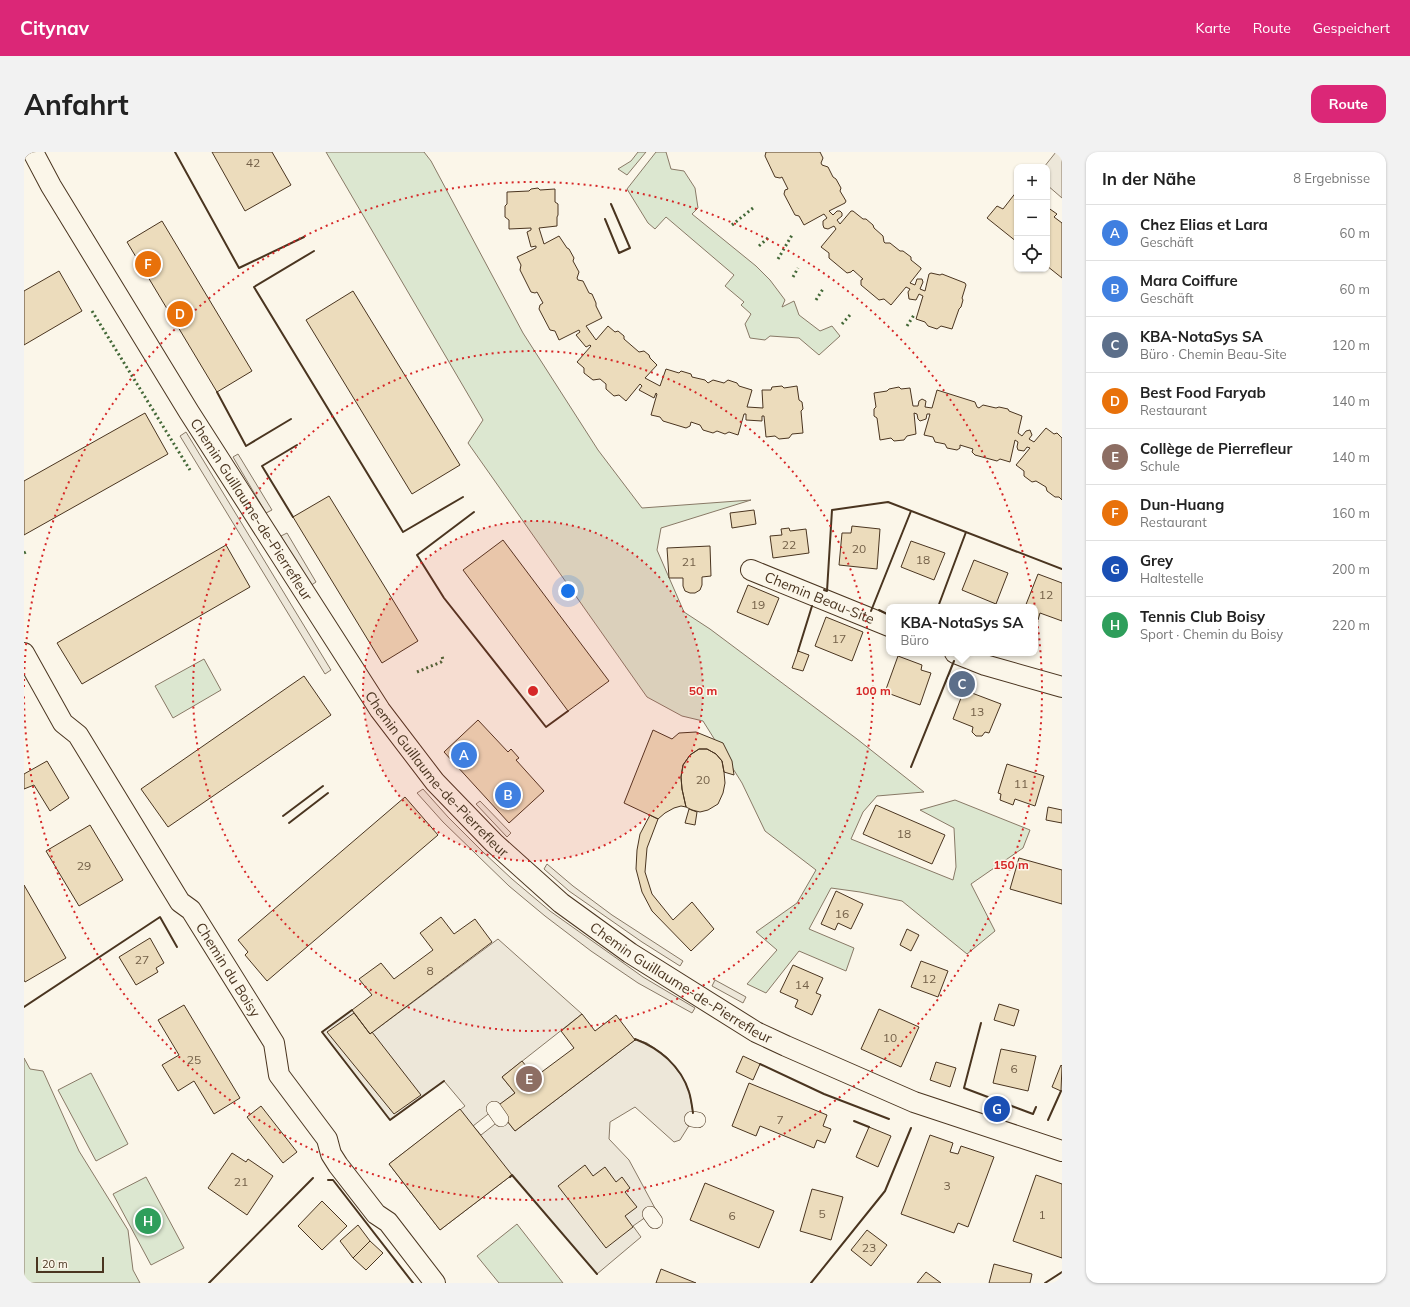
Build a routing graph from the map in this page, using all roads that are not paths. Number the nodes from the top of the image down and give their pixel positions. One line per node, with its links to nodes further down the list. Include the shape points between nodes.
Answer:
1 (33, 152): 7 (street, Chemin Guillaume-de-Pierrefleur, via 51,186 189,412 380,710 435,782 494,843 561,903 630,953 756,1032 914,1102)
2 (751, 570): 3 (street, Chemin Beau-Site)
3 (886, 625)
4 (24, 653): 8 (street, Chemin du Boisy, via 63,722 78,735 180,902 191,910 274,1043 279,1075 327,1139 331,1154 343,1171 376,1214 388,1222)
5 (962, 656): 6 (street)
6 (1062, 688)
7 (1062, 1151)
8 (435, 1283)

